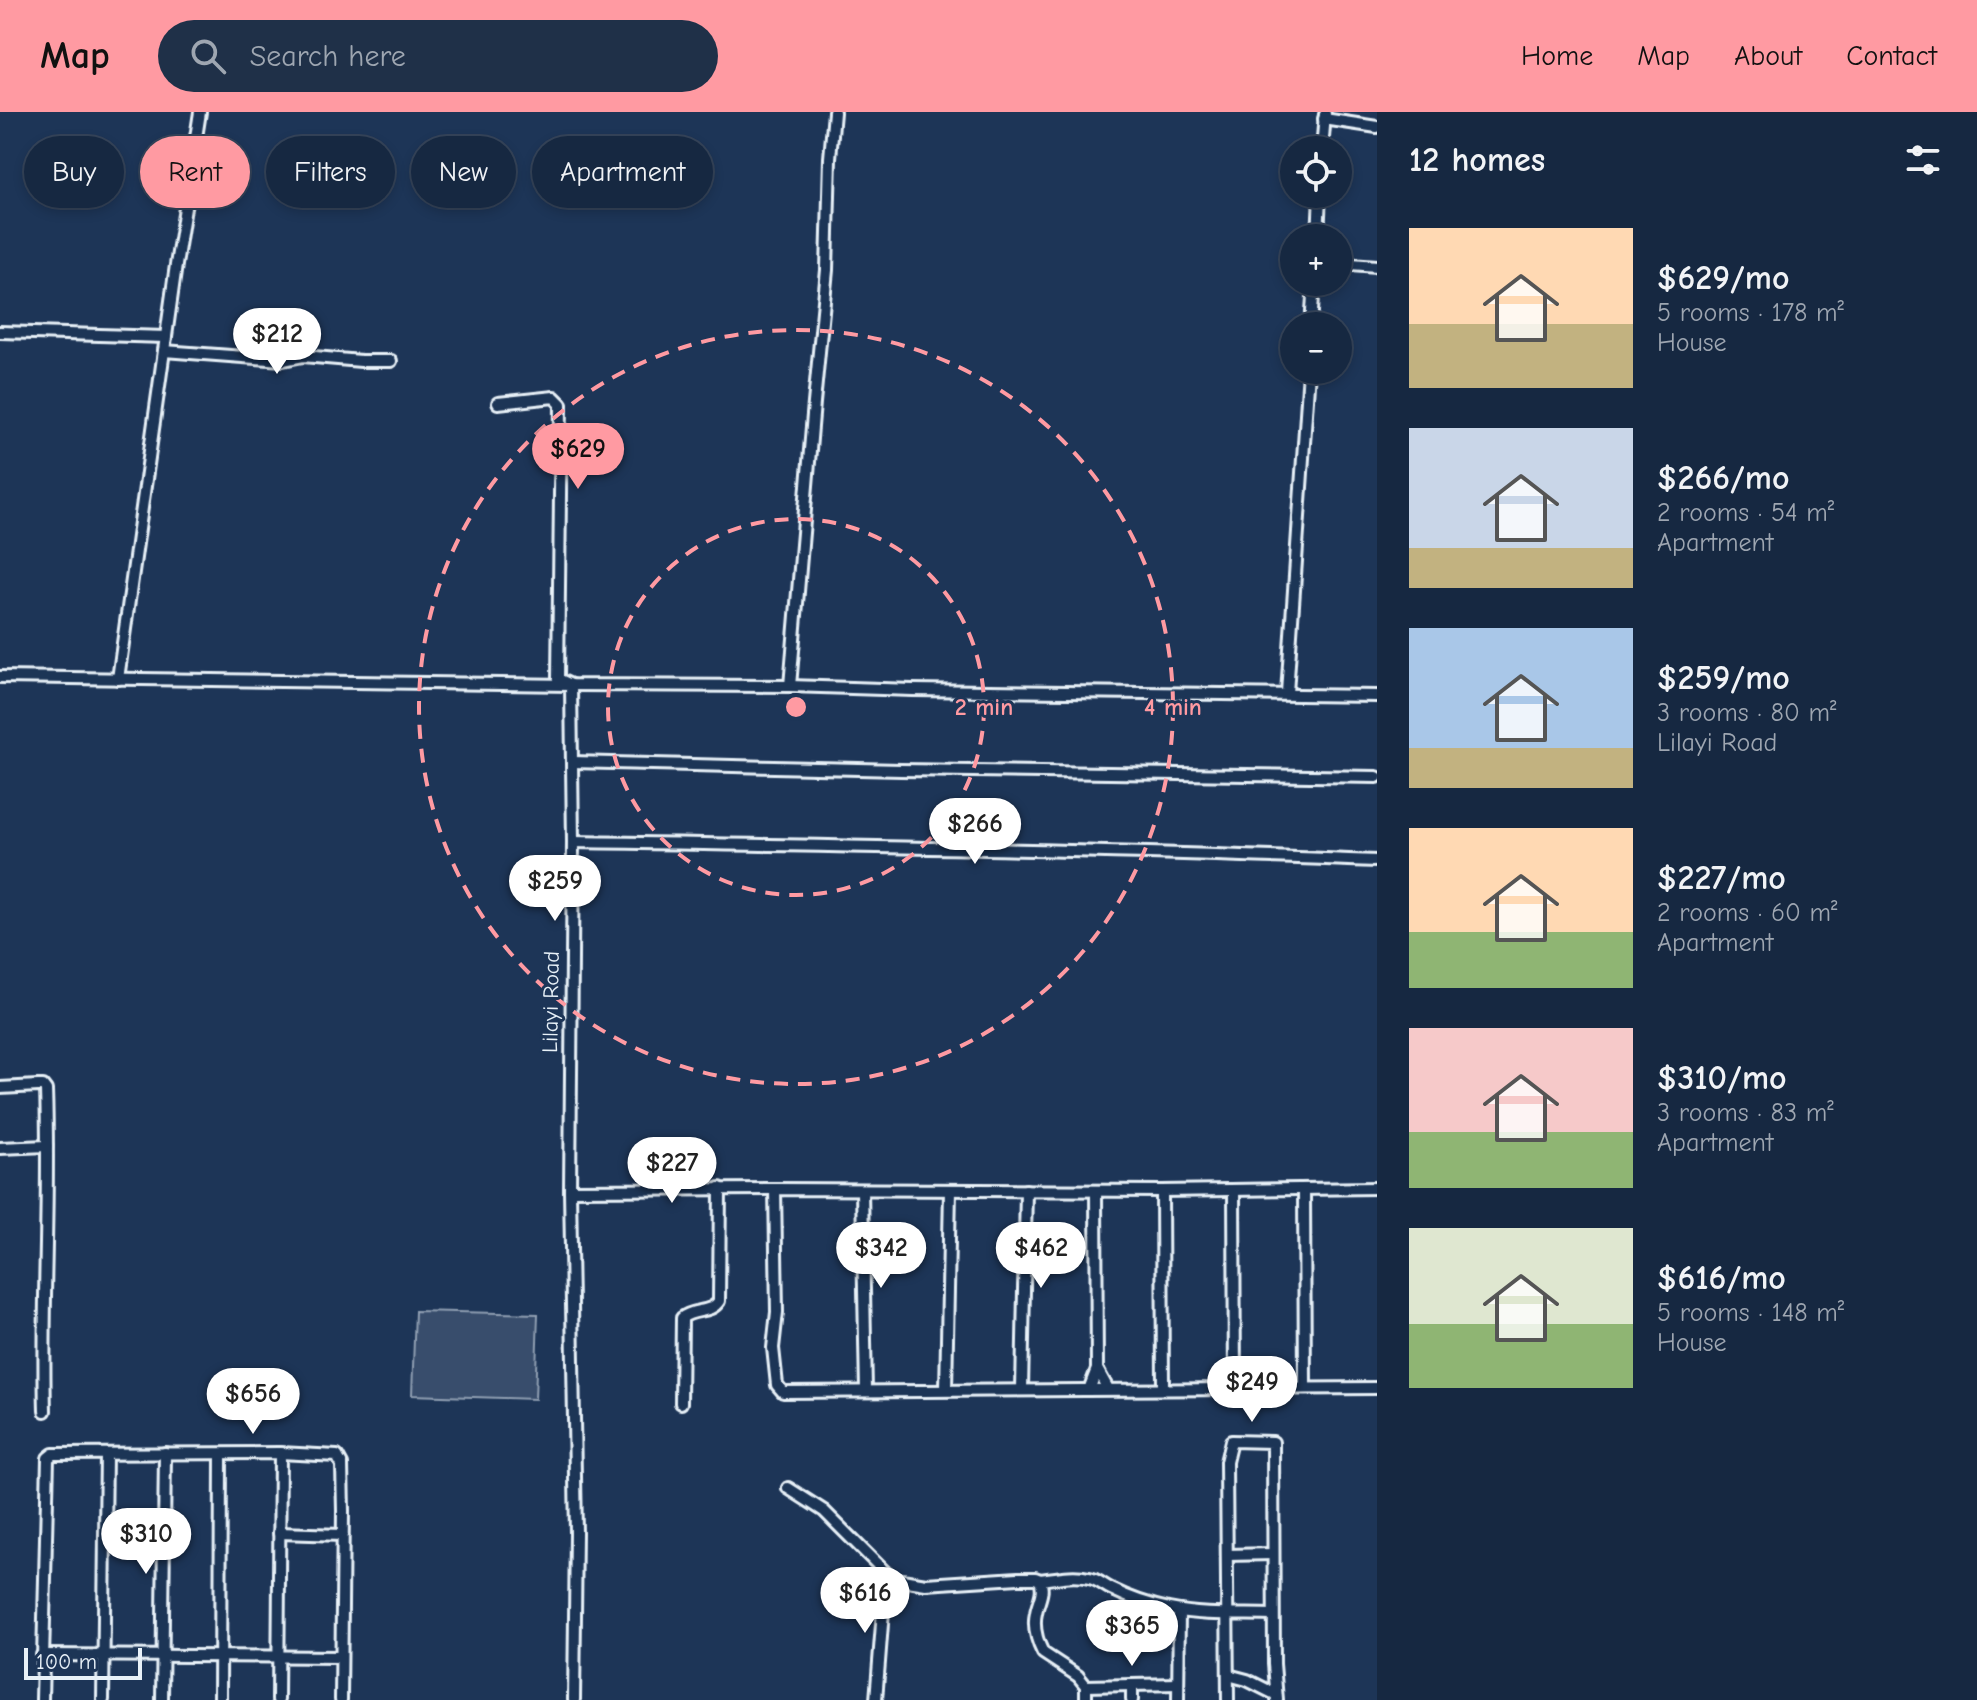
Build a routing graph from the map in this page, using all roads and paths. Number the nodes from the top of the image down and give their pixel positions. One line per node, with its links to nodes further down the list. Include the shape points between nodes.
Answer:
1 (200, 112): 9 (street)
2 (834, 112): 17 (street, via 827,270)
3 (1324, 115): 4 (street); 5 (street)
4 (1377, 127)
5 (1323, 136)
6 (1352, 264): 7 (street)
7 (1377, 266)
8 (0, 332): 9 (street)
9 (166, 337): 10 (street)
10 (164, 351): 11 (street); 15 (street)
11 (391, 361)
12 (1308, 384): 18 (street)
13 (498, 403): 16 (street, via 554,397 561,404 558,679)
14 (0, 677): 15 (street)
15 (118, 679): 16 (street)
16 (571, 685): 17 (street); 20 (street, Lilayi Road)
17 (790, 686): 18 (street)
18 (1287, 693): 19 (street)
19 (1377, 696)
20 (572, 762): 21 (street); 22 (street, Lilayi Road)
21 (1377, 777)
22 (573, 842): 23 (street); 31 (street, Lilayi Road)
23 (1377, 861)
24 (0, 1088): 25 (street, via 43,1086)
25 (47, 1146): 26 (street); 49 (street)
26 (0, 1148)
27 (720, 1188): 29 (street); 31 (street); 48 (street, via 719,1301 712,1309 682,1318)
28 (1377, 1188): 30 (street)
29 (775, 1189): 32 (street); 44 (street, via 777,1385 783,1392)
30 (1304, 1189): 35 (street); 40 (street)
31 (570, 1190): 81 (street, Lilayi Road)
32 (862, 1190): 33 (street); 44 (street)
33 (950, 1190): 34 (street); 45 (street)
34 (1026, 1190): 36 (street); 46 (street)
35 (1234, 1190): 37 (street); 39 (street)
36 (1096, 1191): 37 (street); 38 (street)
37 (1162, 1191): 43 (street)
38 (1097, 1369): 42 (street); 47 (street)
39 (1235, 1388): 40 (street); 43 (street)
40 (1305, 1388): 41 (street)
41 (1377, 1388)
42 (1108, 1389): 43 (street); 47 (street)
43 (1163, 1389)
44 (866, 1390): 45 (street)
45 (946, 1390): 46 (street)
46 (1022, 1390): 47 (street)
47 (1089, 1390)
48 (681, 1403)
49 (45, 1411)
50 (165, 1453): 52 (street); 53 (street); 67 (street)
51 (280, 1453): 53 (street); 55 (street); 56 (street, via 337,1456 342,1465)
52 (106, 1454): 64 (street, via 48,1458); 65 (street)
53 (221, 1454): 68 (street)
54 (788, 1488): 59 (street, via 824,1511)
55 (279, 1533): 56 (street); 66 (street)
56 (342, 1535): 69 (street)
57 (1273, 1554): 58 (street); 58 (street, via 1273,1442 1231,1441 1226,1462); 63 (street)
58 (1227, 1555): 62 (street)
59 (886, 1573): 60 (street, via 926,1584); 82 (street)
60 (1040, 1580): 61 (street, via 1092,1578 1141,1601); 73 (street, via 1035,1622 1040,1648)
61 (1179, 1611): 62 (street); 71 (street)
62 (1227, 1614): 63 (street); 70 (street)
63 (1273, 1615): 74 (street)
64 (42, 1655): 65 (street); 75 (street)
65 (103, 1655): 67 (street); 76 (street)
66 (279, 1656): 68 (street); 69 (street); 79 (street)
67 (162, 1657): 68 (street); 77 (street)
68 (221, 1657): 78 (street)
69 (341, 1657): 80 (street)
70 (1228, 1675): 74 (street); 86 (street)
71 (1178, 1684): 72 (street); 85 (street)
72 (1132, 1685): 73 (street); 84 (street)
73 (1086, 1686): 83 (street)
74 (1276, 1697)
75 (42, 1700)
76 (103, 1700)
77 (162, 1700)
78 (220, 1700)
79 (278, 1700)
80 (341, 1700)
81 (574, 1700)
82 (876, 1700)
83 (1086, 1700)
84 (1132, 1700)
85 (1178, 1700)
86 (1228, 1700)

